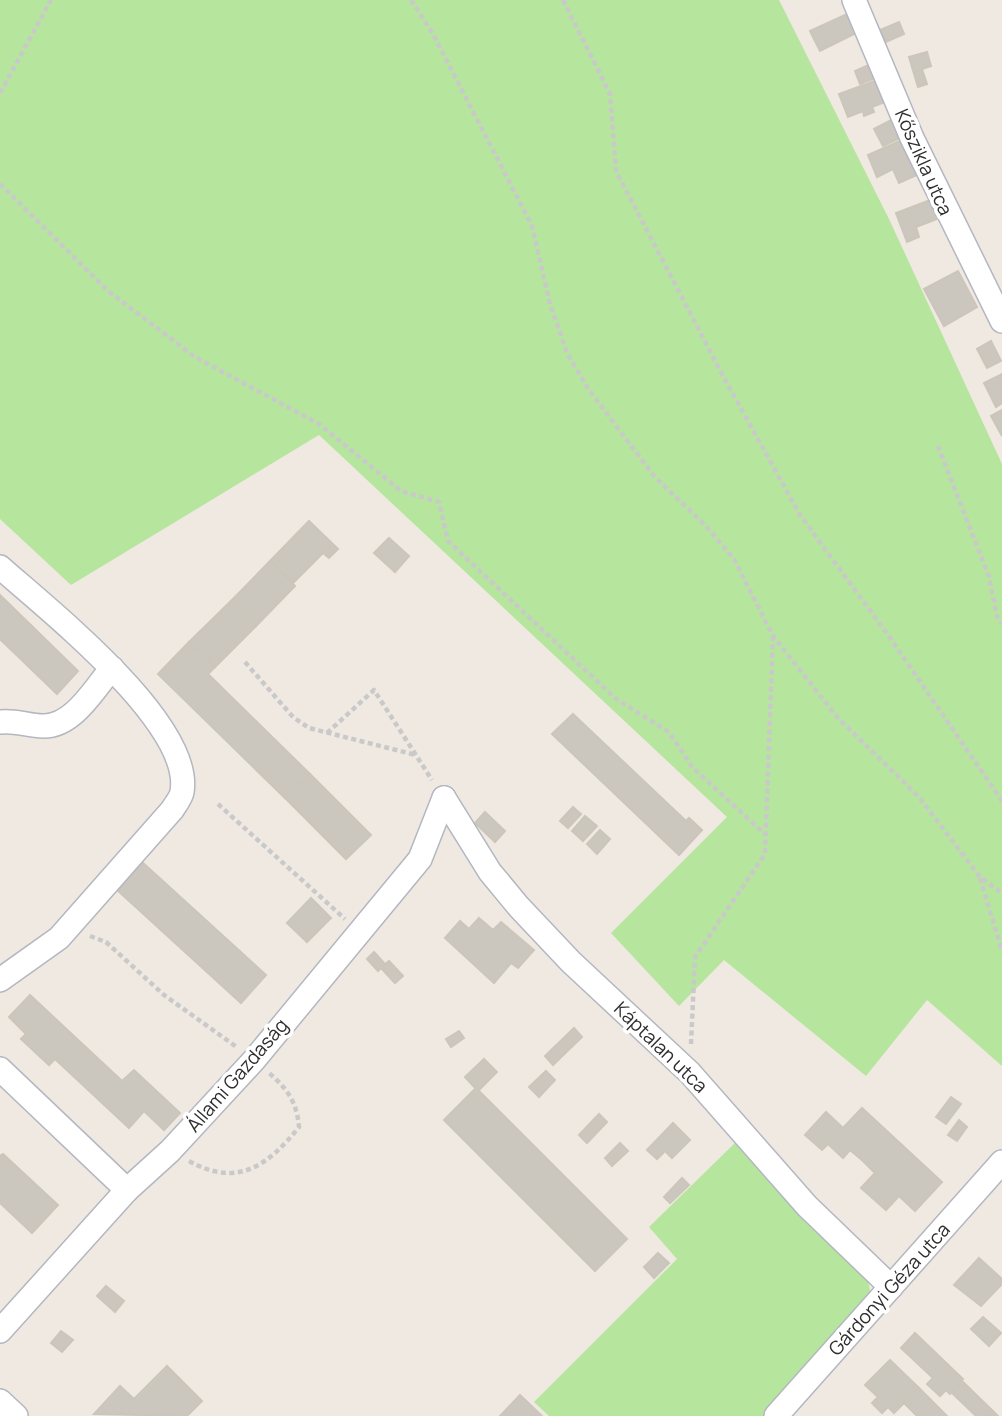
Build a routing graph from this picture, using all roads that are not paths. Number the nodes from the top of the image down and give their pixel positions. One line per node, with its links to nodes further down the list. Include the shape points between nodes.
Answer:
1 (854, 0): 2 (street, Kőszikla utca, via 918,150)
2 (1002, 321)
3 (0, 567): 4 (street)
4 (112, 668): 5 (street, via 57,726); 7 (street, via 170,742 181,769 183,793 59,938)
5 (0, 722)
6 (444, 798): 10 (street, Állami Gazdaság, via 420,859 254,1060 170,1151); 11 (street, Káptalan utca, via 519,907 690,1073 807,1206)
7 (0, 980)
8 (0, 1069): 10 (street)
9 (1002, 1162): 11 (street, Gárdonyi Géza utca)
10 (127, 1190): 12 (street, Állami Gazdaság)
11 (891, 1287): 15 (street, Gárdonyi Géza utca)
12 (0, 1331)
13 (0, 1401): 14 (street)
14 (16, 1416)
15 (776, 1416)

